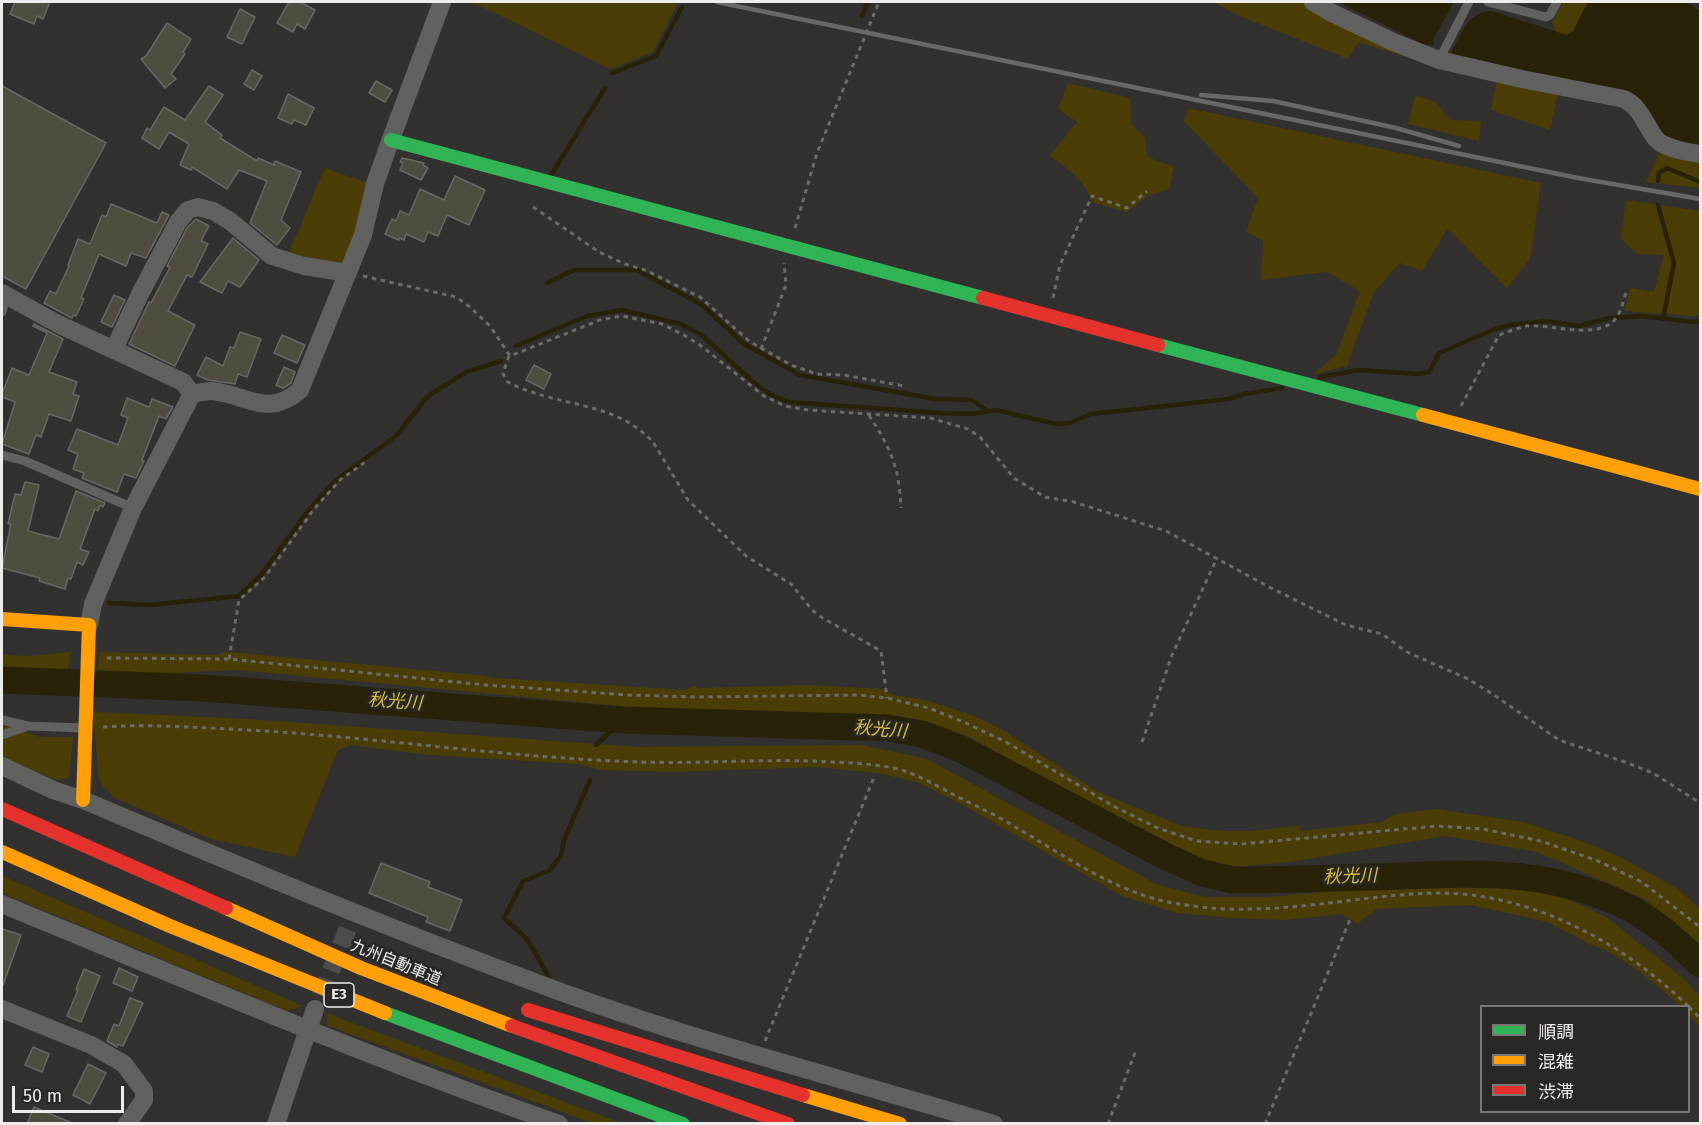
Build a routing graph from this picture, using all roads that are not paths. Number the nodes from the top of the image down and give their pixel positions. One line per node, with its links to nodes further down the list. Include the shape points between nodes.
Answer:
1 (442, 2): 7 (street)
2 (1313, 2): 6 (street)
3 (1469, 2): 6 (lane)
4 (1488, 2): 5 (lane, via 1546,17)
5 (1557, 2)
6 (1439, 60): 8 (street, via 1624,99 1634,104 1657,140)
7 (391, 140): 9 (street); 14 (main road)
8 (1701, 154)
9 (348, 273): 11 (street, via 272,256 213,211 198,207 188,210 178,222); 12 (street, via 300,390 288,401 269,405 210,391)
10 (3, 300): 11 (street)
11 (114, 349): 12 (street, via 183,382)
12 (192, 394): 15 (street)
13 (2, 455): 15 (lane, via 25,461)
14 (1701, 489)
15 (133, 508): 17 (street, via 93,604)
16 (2, 619): 17 (main road)
17 (89, 625): 19 (main road)
18 (2, 720): 20 (lane)
19 (84, 723): 20 (lane); 23 (main road)
20 (28, 726): 21 (lane)
21 (2, 735)
22 (2, 766): 23 (street)
23 (83, 800): 39 (street, via 352,918 713,1043)
24 (2, 809): 27 (main road, 九州自動車道 / E3)
25 (2, 852): 36 (main road, E3, via 245,959)
26 (2, 904): 32 (street)
27 (215, 904): 28 (main road); 37 (main road, 九州自動車道 / E3, via 470,1011)
28 (369, 956)
29 (520, 1007): 38 (main road)
30 (2, 1009): 33 (street, via 91,1045 124,1064 144,1091 144,1100)
31 (315, 1009): 32 (street)
32 (308, 1029): 34 (street); 35 (street)
33 (127, 1124)
34 (276, 1124)
35 (559, 1124)
36 (683, 1124)
37 (788, 1124)
38 (900, 1124)
39 (994, 1124)

